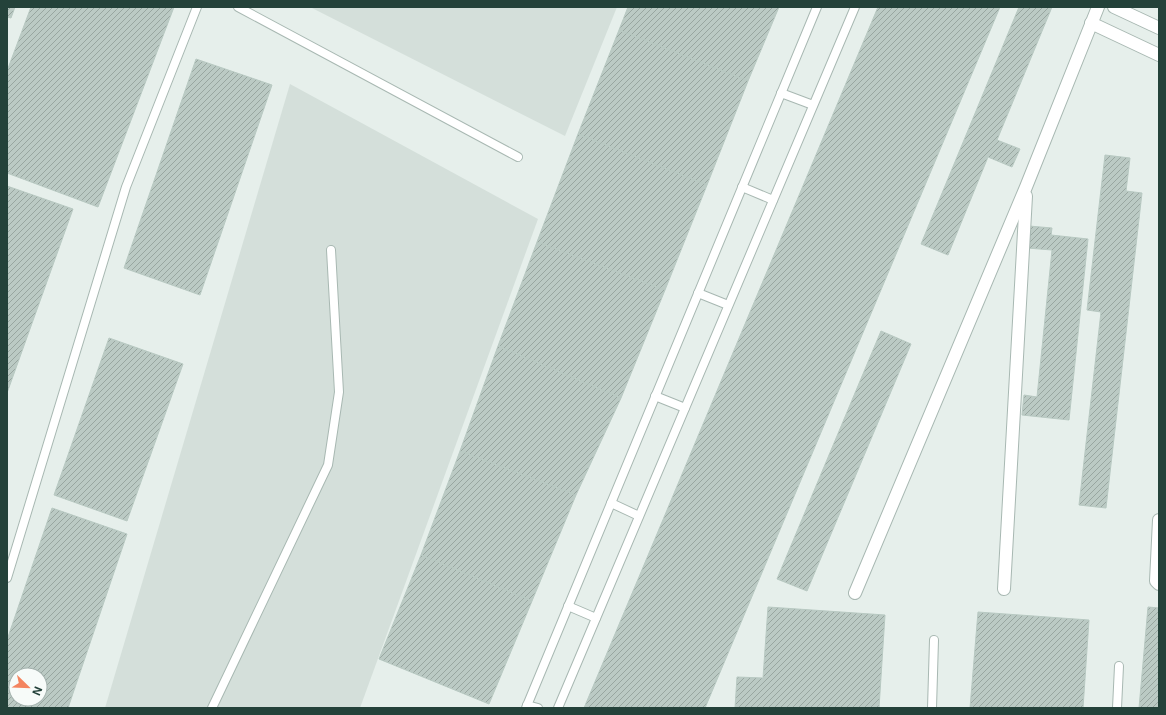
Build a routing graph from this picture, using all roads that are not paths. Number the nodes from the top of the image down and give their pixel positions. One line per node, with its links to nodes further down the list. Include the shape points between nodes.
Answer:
1 (197, 7): 24 (lane, via 126,187)
2 (238, 7): 12 (lane)
3 (817, 7): 10 (lane)
4 (855, 7): 11 (lane)
5 (1098, 7): 7 (street)
6 (1114, 7): 8 (street)
7 (1091, 23): 9 (street); 14 (street)
8 (1159, 28)
9 (1159, 55)
10 (782, 93): 11 (lane); 13 (lane)
11 (813, 105): 15 (lane)
12 (518, 157)
13 (742, 187): 15 (lane); 17 (lane)
14 (1026, 187): 26 (street); 27 (street)
15 (773, 200): 18 (lane)
16 (331, 250): 33 (lane, via 339,392 328,465)
17 (698, 293): 18 (lane); 19 (lane)
18 (728, 305): 20 (lane)
19 (655, 396): 20 (lane); 21 (lane)
20 (685, 408): 22 (lane)
21 (611, 502): 22 (lane); 28 (lane)
22 (639, 516): 29 (lane)
23 (1159, 520): 25 (street, via 1156,581)
24 (7, 578)
25 (1159, 584)
26 (1004, 589)
27 (855, 593)
28 (568, 606): 29 (lane); 32 (lane)
29 (596, 618): 35 (lane)
30 (934, 640): 36 (lane)
31 (1119, 666): 37 (lane)
32 (527, 706): 34 (lane)
33 (212, 708)
34 (538, 708)
35 (558, 708)
36 (932, 708)
37 (1117, 708)

